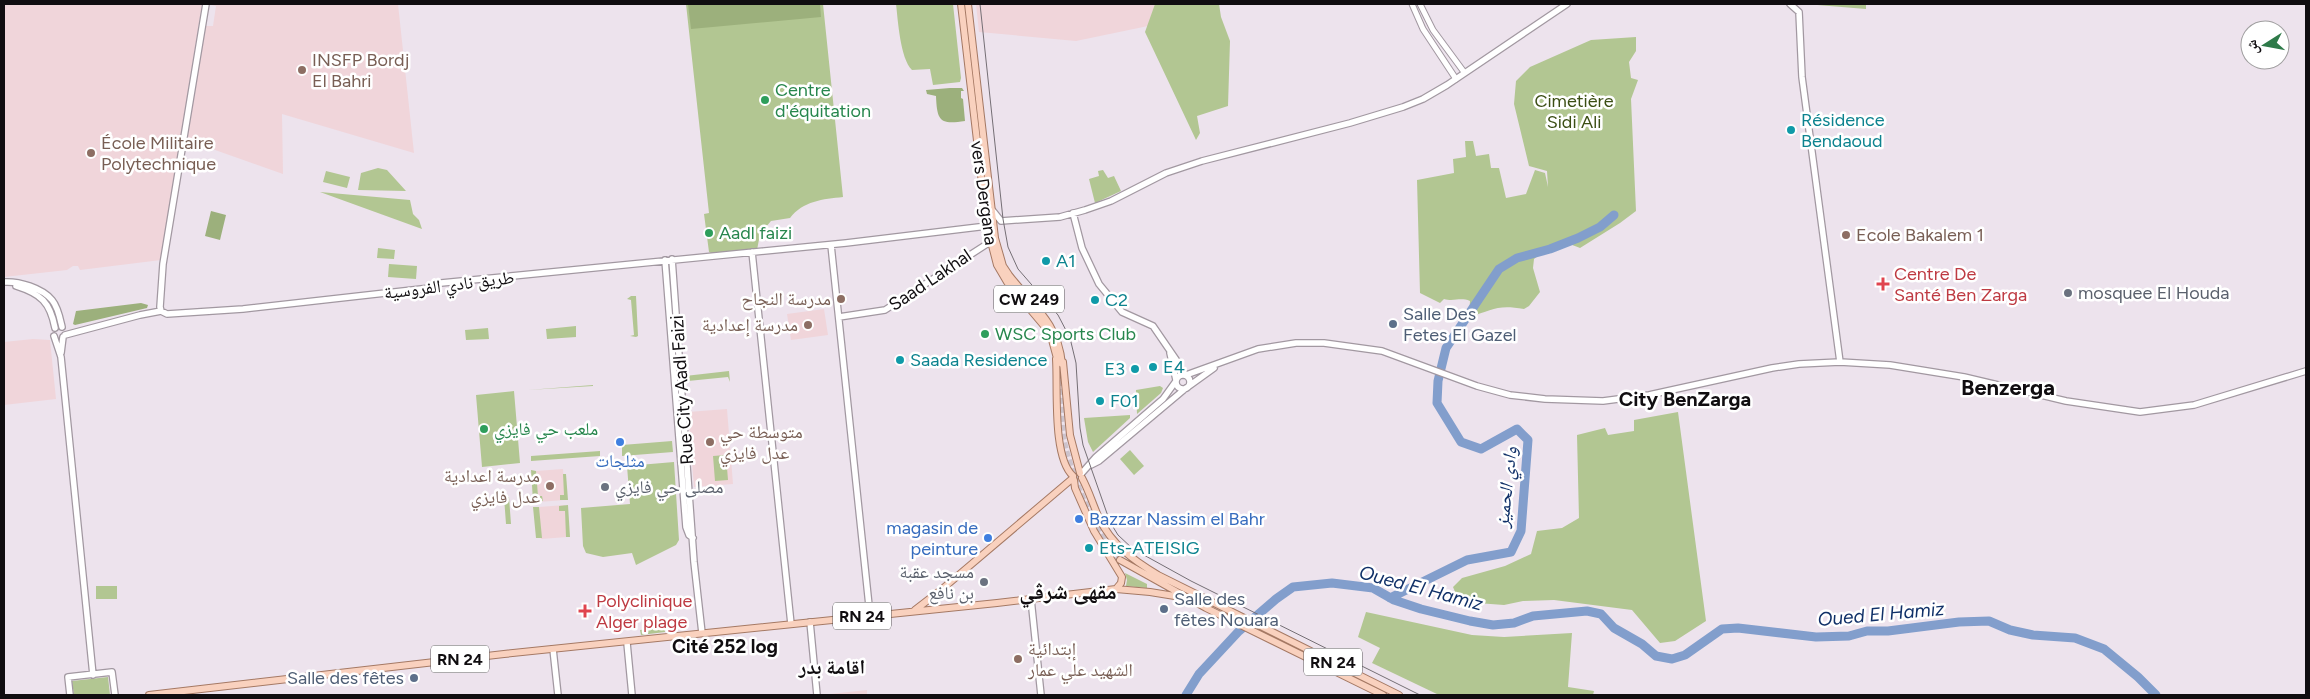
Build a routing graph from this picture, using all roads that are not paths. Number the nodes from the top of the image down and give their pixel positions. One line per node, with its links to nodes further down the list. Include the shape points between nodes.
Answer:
1 (206, 4): 26 (main road, via 163,264 159,297)
2 (961, 4): 10 (main road, vers Dergana)
3 (968, 4): 11 (main road, CW 249)
4 (1412, 4): 9 (street)
5 (1420, 4): 8 (street)
6 (1567, 4): 12 (main road)
7 (1790, 4): 34 (main road, via 1799,12 1802,78)
8 (1442, 42): 9 (street); 12 (street)
9 (1434, 47): 13 (street)
10 (966, 51): 11 (main road); 14 (main road, vers Dergana)
11 (974, 52): 14 (main road, CW 249)
12 (1464, 72): 13 (main road)
13 (1456, 78): 16 (main road, via 1423,99 1403,107 1350,124 1202,161 1166,173 1111,201)
14 (977, 115): 15 (main road, CW 249); 18 (main road, vers Dergana)
15 (990, 205): 17 (main road); 19 (main road, CW 249)
16 (1073, 213): 17 (main road, via 1034,220); 31 (main road, via 1082,248 1099,284 1122,312 1153,326)
17 (1001, 221): 19 (main road)
18 (987, 226): 20 (main road, vers Dergana); 21 (main road, طريق نادي الفروسية)
19 (994, 233): 32 (main road, CW 249, via 1004,266 1046,318)
20 (990, 242): 27 (main road, Saad Lakhal, via 885,310); 32 (main road, vers Dergana, via 1002,275 1039,317)
21 (831, 245): 22 (main road, طريق نادي الفروسية); 27 (main road)
22 (752, 252): 23 (main road, طريق نادي الفروسية); 62 (main road)
23 (672, 259): 24 (main road, طريق نادي الفروسية); 49 (main road, Rue City Aadl Faizi)
24 (665, 260): 26 (main road, طريق نادي الفروسية, via 441,283 430,288 243,310 171,315); 49 (main road, Rue City Aadl Faizi, via 686,527 688,535)
25 (4, 283): 28 (main road, via 18,286 44,300); 29 (main road, via 24,285 48,296 57,308)
26 (161, 312): 29 (main road, طريق نادي الفروسية)
27 (839, 317): 60 (main road)
28 (55, 328): 29 (main road); 30 (main road)
29 (64, 332): 30 (main road, via 57,338); 33 (main road)
30 (54, 336): 33 (main road)
31 (1168, 349): 38 (main road); 39 (main road)
32 (1058, 350): 35 (main road, vers Dergana); 42 (main road, via 1066,382 1072,444); 44 (main road, via 1058,434)
33 (61, 357): 66 (main road)
34 (1840, 362): 36 (main road, via 1772,368 1603,401 1510,395 1382,351 1324,342 1258,349); 37 (main road, via 1890,365 1964,377 2066,401 2140,412 2194,405)
35 (1060, 363)
36 (1219, 363): 38 (main road); 40 (main road)
37 (2306, 371)
38 (1185, 375): 39 (main road, via 1178,376); 40 (main road, via 1190,380)
39 (1176, 380): 40 (main road, via 1180,388); 41 (main road, via 1163,399)
40 (1188, 387): 41 (main road)
41 (1125, 436): 43 (main road)
42 (1079, 465): 43 (main road); 44 (main road, via 1071,471)
43 (1081, 475): 44 (main road, via 1080,482); 47 (main road, RN 24)
44 (1072, 476): 45 (main road); 46 (main road)
45 (1064, 487): 46 (main road); 52 (main road)
46 (1075, 488): 48 (main road, RN 24)
47 (1090, 495): 48 (main road, via 1084,492); 53 (main road, RN 24, via 1100,521 1120,549 1158,575)
48 (1079, 497): 50 (main road, RN 24)
49 (693, 538): 63 (main road)
50 (1108, 554): 51 (main road, RN 24, via 1122,577); 54 (main road, RN 24, via 1134,573)
51 (1116, 589): 54 (main road, RN 24); 56 (main road, RN 24)
52 (941, 590): 55 (main road); 59 (main road)
53 (1189, 590): 54 (main road, via 1120,558); 75 (main road, RN 24)
54 (1188, 598): 74 (main road, RN 24)
55 (934, 599): 57 (main road, via 936,606); 58 (main road)
56 (1031, 599): 57 (main road, RN 24); 73 (main road)
57 (943, 609): 58 (main road, RN 24)
58 (924, 610): 59 (main road, RN 24)
59 (914, 611): 60 (main road, RN 24)
60 (870, 615): 61 (main road, RN 24)
61 (808, 622): 62 (main road, RN 24); 72 (main road)
62 (791, 624): 63 (main road, RN 24)
63 (702, 633): 64 (main road, RN 24)
64 (627, 643): 65 (main road, RN 24); 71 (main road)
65 (553, 649): 69 (main road, RN 24); 70 (main road)
66 (93, 675): 67 (main road, via 68,677); 68 (main road, via 112,672)
67 (70, 695)
68 (115, 695)
69 (149, 695)
70 (558, 695)
71 (632, 695)
72 (815, 695)
73 (1041, 695)
74 (1382, 695)
75 (1399, 695)

